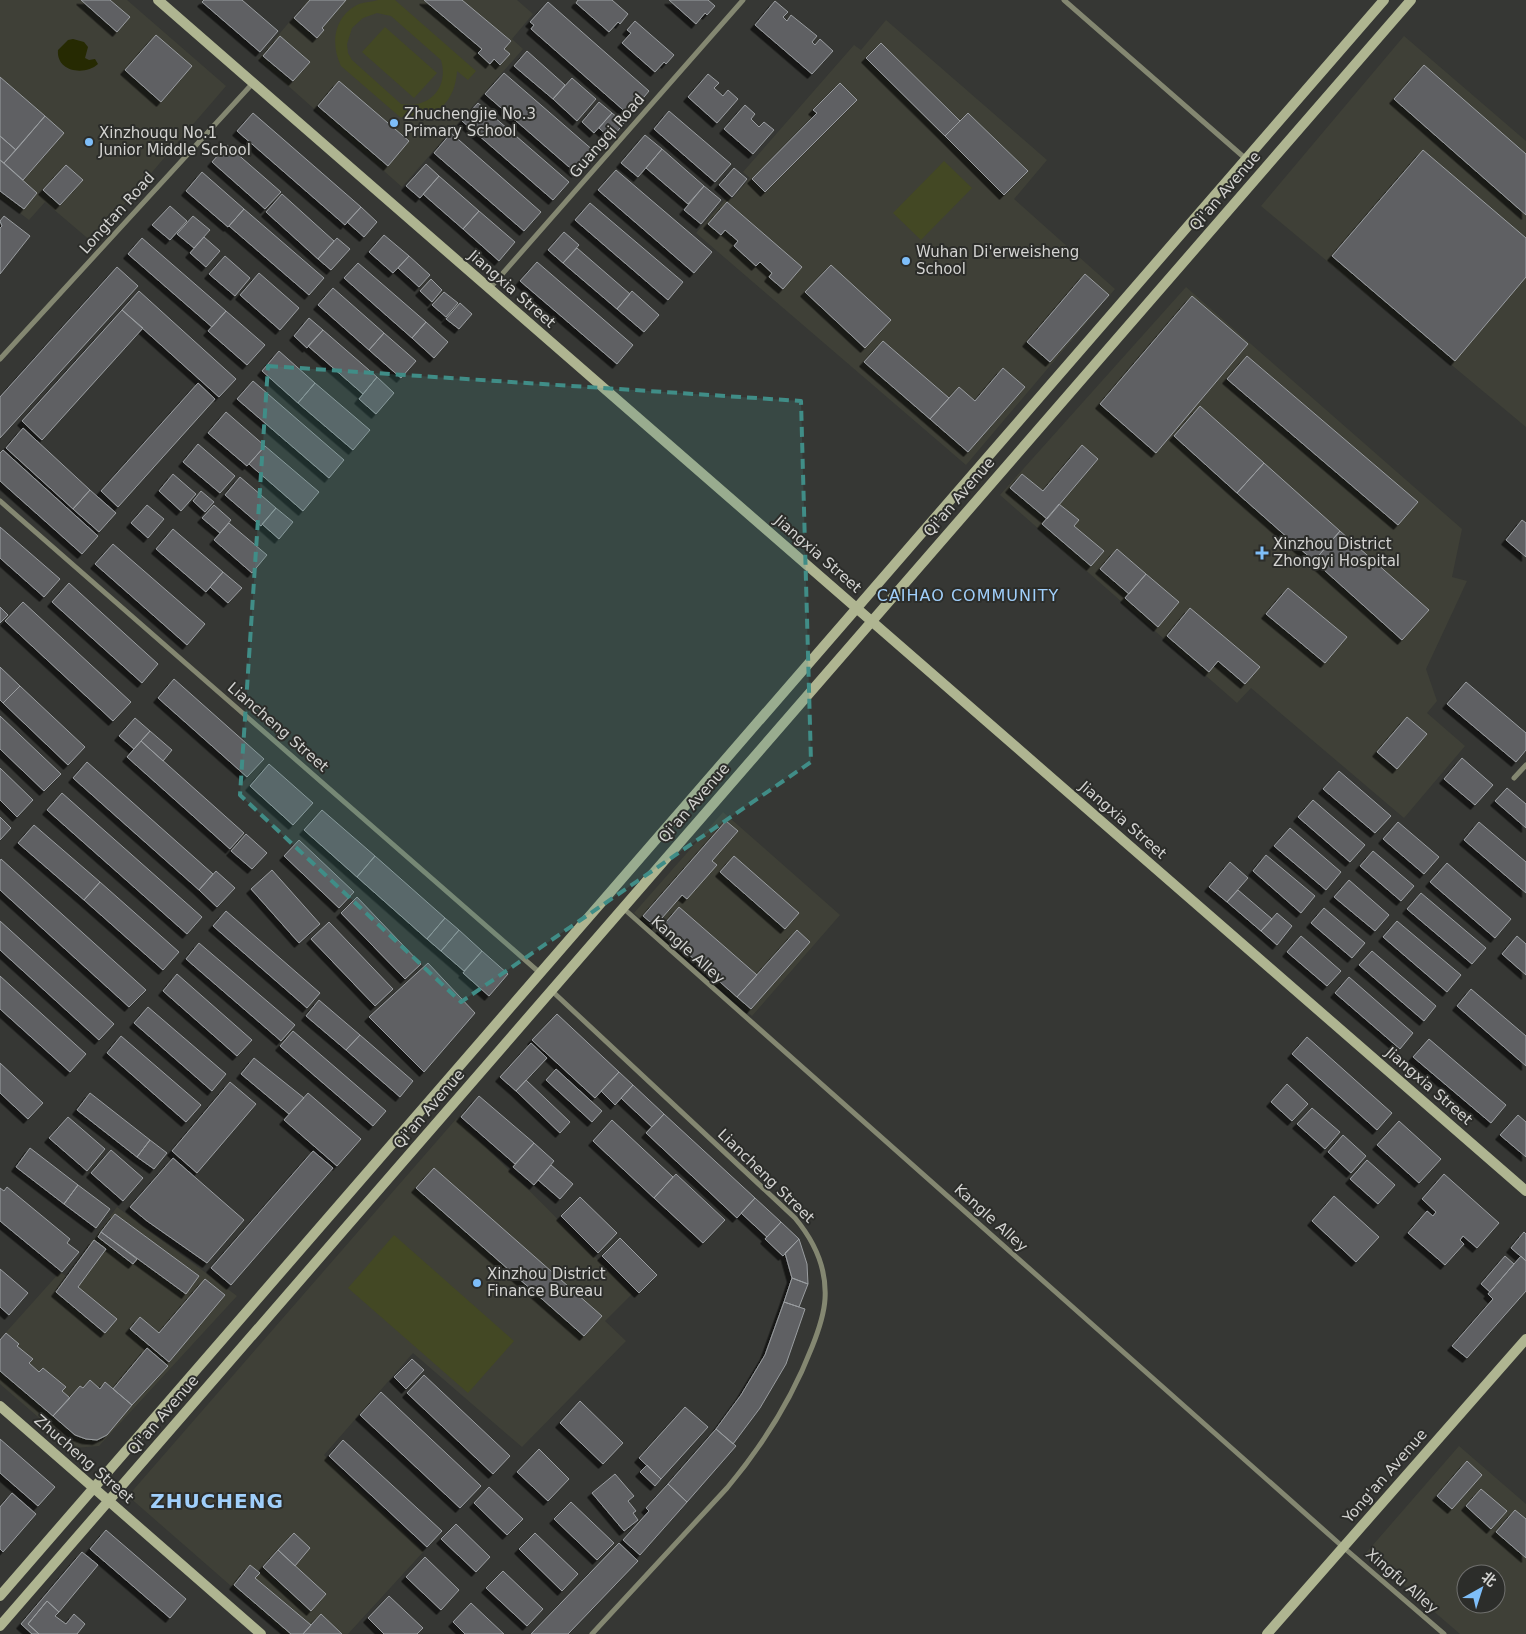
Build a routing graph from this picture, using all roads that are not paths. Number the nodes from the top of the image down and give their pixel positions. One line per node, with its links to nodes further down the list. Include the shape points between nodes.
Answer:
1 (158, 0): 6 (main road, Jiangxia Street)
2 (743, 0): 8 (street, Guangqi Road)
3 (1064, 0): 7 (street)
4 (1384, 0): 7 (main road, Qi'an Avenue)
5 (1410, 0): 12 (main road, Qi'an Avenue)
6 (253, 83): 8 (main road, Jiangxia Street); 9 (street, Longtan Road)
7 (1246, 159): 11 (main road, Qi'an Avenue)
8 (489, 289): 11 (main road, Jiangxia Street)
9 (0, 359)
10 (0, 500): 16 (street, Liancheng Street)
11 (857, 608): 12 (main road, Jiangxia Street); 16 (main road, Qi'an Avenue)
12 (872, 621): 15 (main road, Qi'an Avenue); 18 (main road, Jiangxia Street)
13 (1526, 765): 14 (street)
14 (1514, 778)
15 (623, 908): 17 (main road, Qi'an Avenue); 23 (street, Kangle Alley)
16 (540, 973): 21 (main road, Qi'an Avenue)
17 (552, 990): 22 (main road, Qi'an Avenue); 27 (street, Liancheng Street, via 796,1218 819,1257 825,1285 824,1312 816,1336 772,1428 728,1488)
18 (1526, 1191)
19 (1526, 1338): 23 (main road, Yong'an Avenue)
20 (0, 1406): 21 (main road, Zhucheng Street)
21 (94, 1488): 22 (main road, Zhucheng Street); 24 (main road, Qi'an Avenue)
22 (109, 1501): 25 (main road, Qi'an Avenue); 26 (main road, Zhucheng Street)
23 (1343, 1547): 28 (main road, Yong'an Avenue); 29 (street, Xingfu Alley)
24 (0, 1596)
25 (0, 1626)
26 (261, 1634)
27 (592, 1634)
28 (1267, 1634)
29 (1444, 1634)

